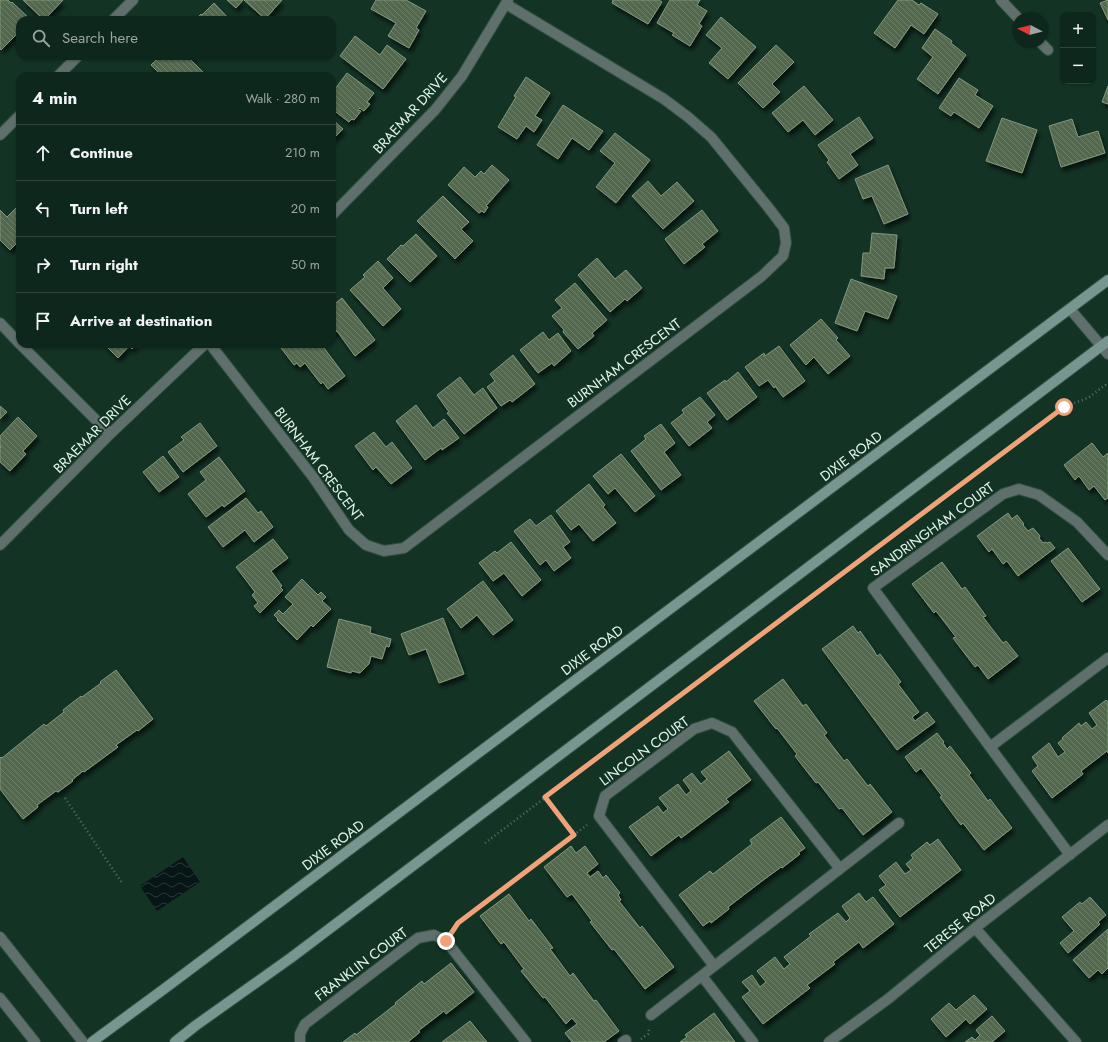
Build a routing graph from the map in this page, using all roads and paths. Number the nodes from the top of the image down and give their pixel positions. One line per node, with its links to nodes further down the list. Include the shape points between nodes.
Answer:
1 (133, 0): 5 (street)
2 (1001, 0): 4 (street)
3 (507, 2): 10 (street, BRAEMAR DRIVE, via 462,76 435,110); 18 (street, BURNHAM CRESCENT, via 664,99 711,137 784,228 786,243 782,256 755,281 404,548 384,551 366,545 349,530 313,477)
4 (1012, 12)
5 (118, 16)
6 (74, 60): 7 (street)
7 (62, 72)
8 (16, 119): 9 (street)
9 (0, 135)
10 (336, 211)
11 (1108, 280): 12 (main road, DIXIE ROAD)
12 (1070, 308): 15 (street); 45 (main road, DIXIE ROAD)
13 (0, 324): 14 (street)
14 (16, 340)
15 (1106, 347): 46 (main road, via 299,952)
16 (24, 348): 20 (street)
17 (202, 348): 20 (street, BRAEMAR DRIVE)
18 (213, 348)
19 (1108, 383): 25 (path, via 1088,398 1057,412)
20 (110, 434): 21 (street, BRAEMAR DRIVE)
21 (0, 545)
22 (1108, 555): 24 (street, SANDRINGHAM COURT, via 1077,522 1039,494 1019,489 1003,494 873,588)
23 (1108, 658): 24 (street)
24 (990, 747): 32 (street, SANDRINGHAM COURT)
25 (545, 797): 30 (path); 31 (path)
26 (65, 798): 34 (path)
27 (600, 816): 30 (path); 33 (street, LINCOLN COURT, via 605,796 694,729 712,723 732,732); 38 (street)
28 (899, 823): 33 (street)
29 (1108, 825): 32 (street, TERESE ROAD)
30 (574, 835): 37 (path, via 458,923)
31 (484, 843)
32 (1070, 855): 35 (street, TERESE ROAD)
33 (840, 869): 38 (street)
34 (122, 883)
35 (974, 928): 50 (street, TERESE ROAD, via 888,999); 51 (street)
36 (0, 937): 44 (street)
37 (446, 941): 47 (street, FRANKLIN COURT, via 434,935 418,938 305,1024 300,1034); 48 (street)
38 (714, 966): 39 (street)
39 (702, 976): 41 (street); 49 (street)
40 (0, 998): 43 (street)
41 (651, 1015): 42 (path, via 648,1034 636,1042)
42 (624, 1041)
43 (35, 1042)
44 (82, 1042)
45 (92, 1042)
46 (175, 1042)
47 (300, 1042)
48 (526, 1042)
49 (753, 1042)
50 (829, 1042)
51 (1076, 1042)

